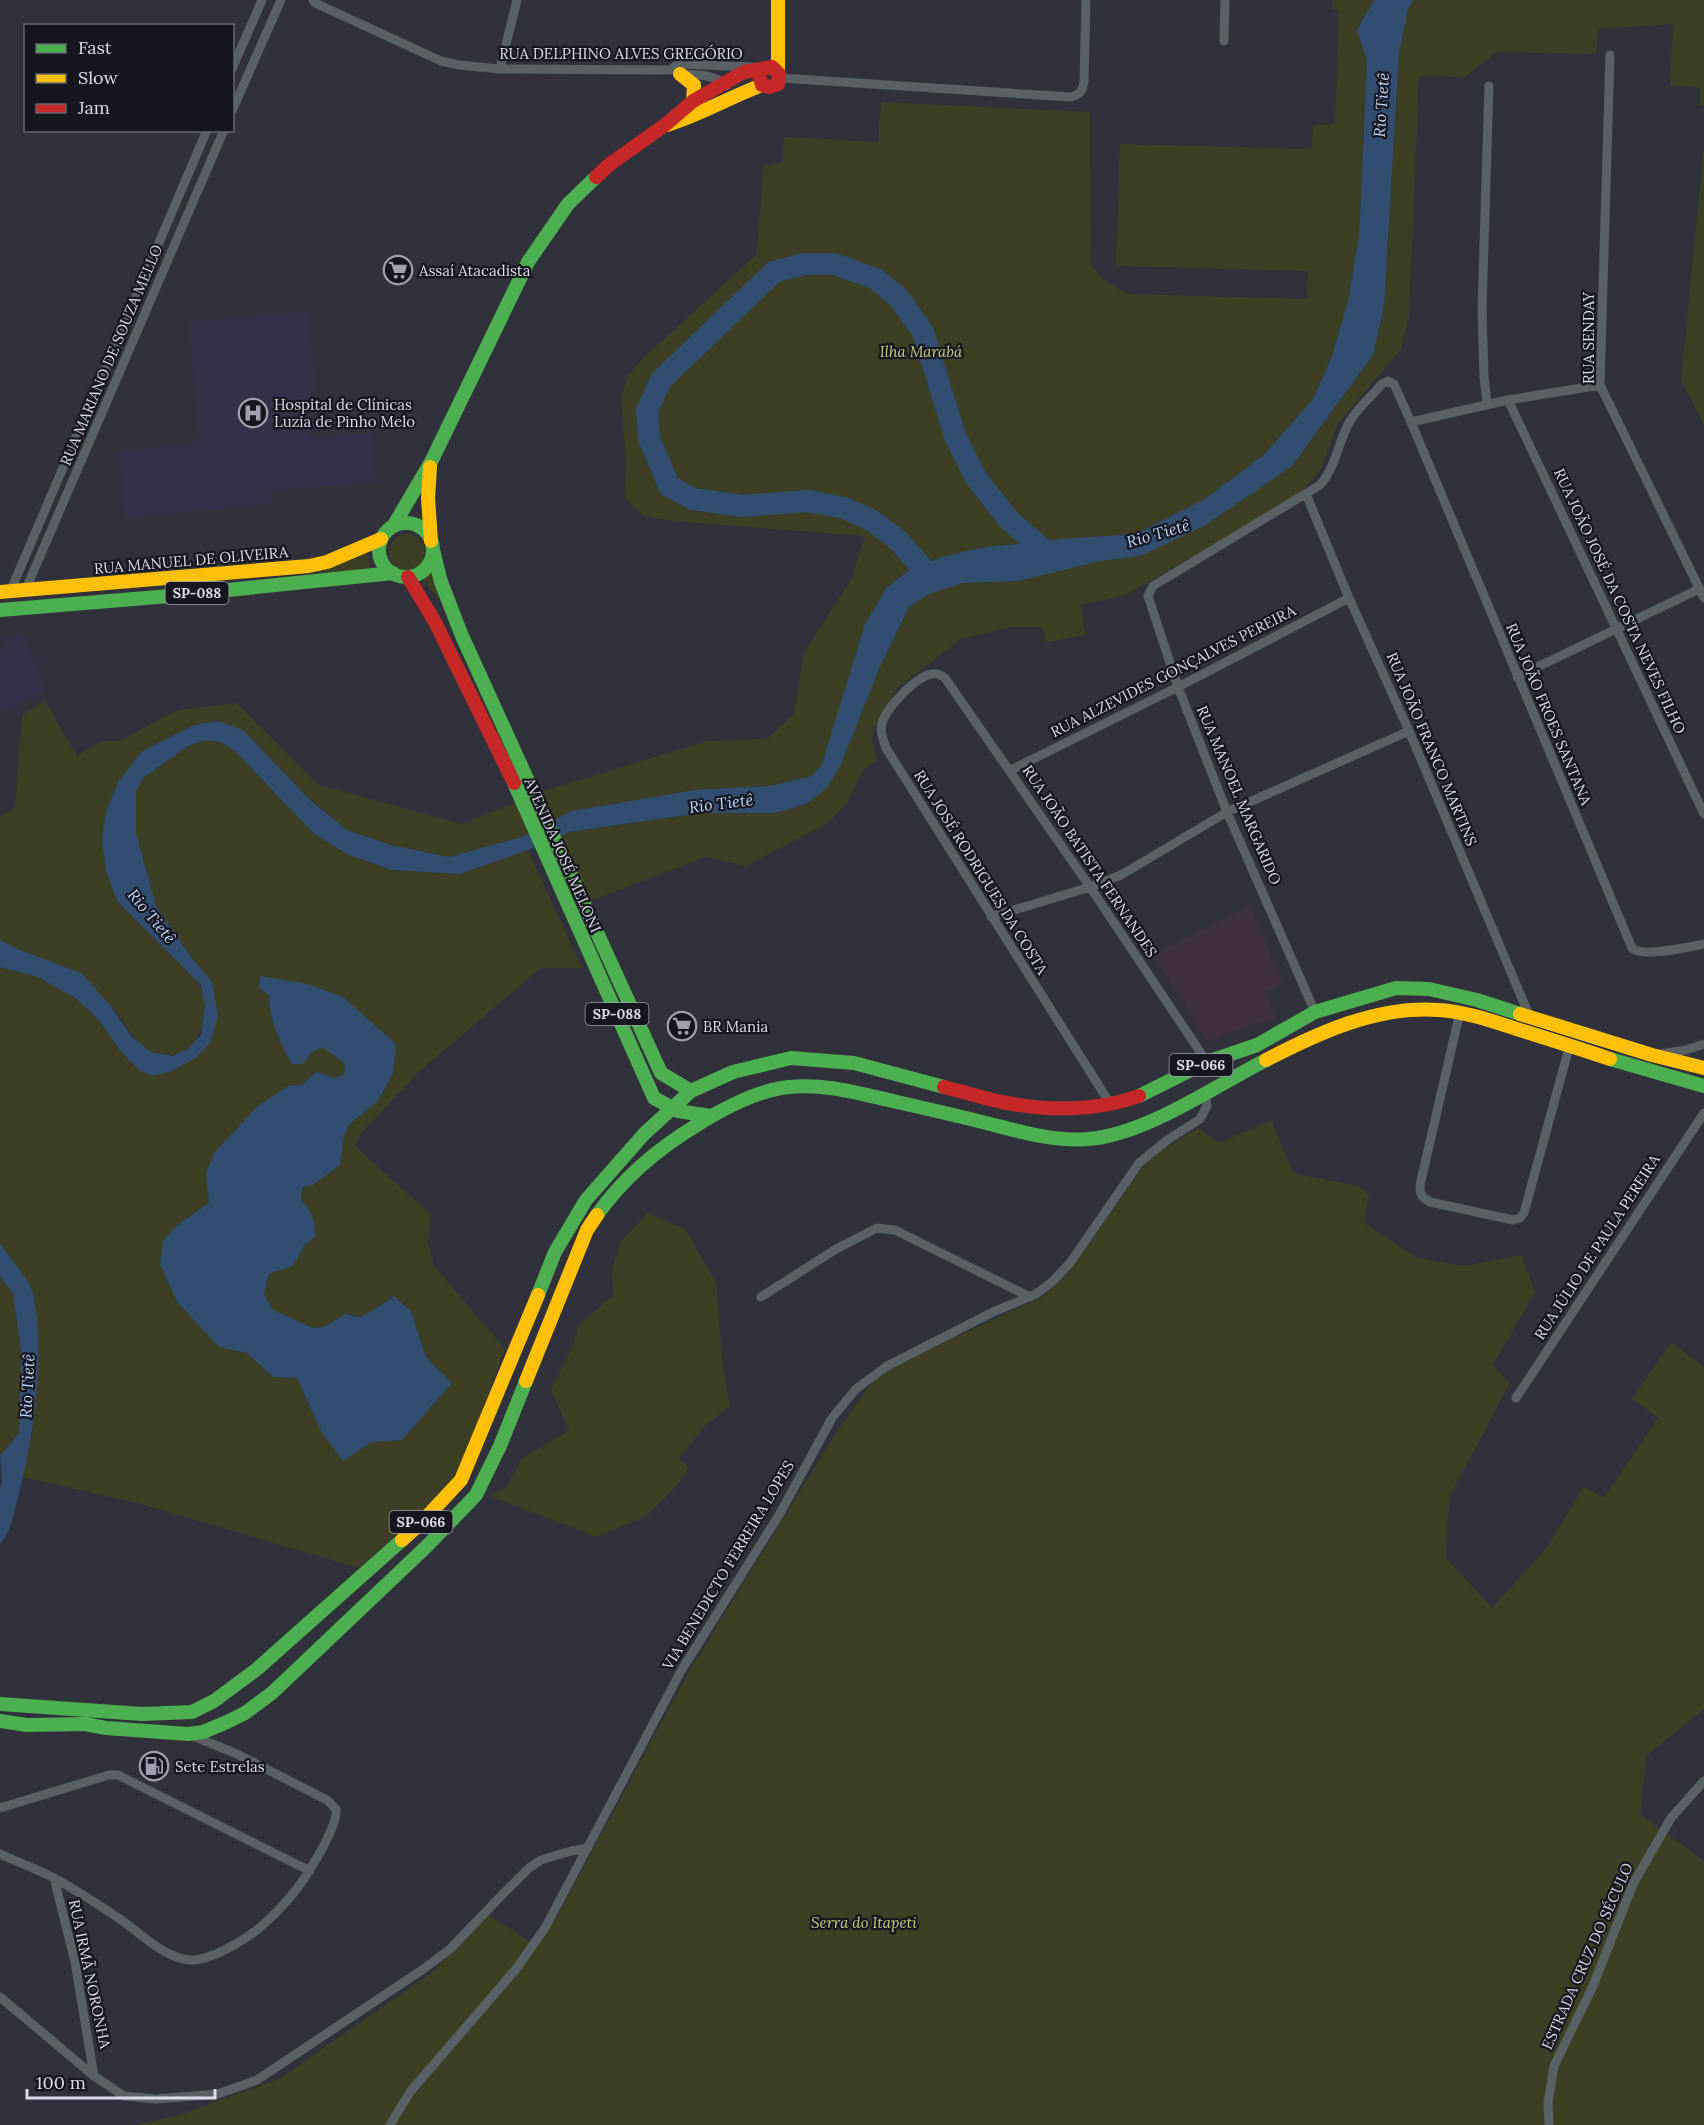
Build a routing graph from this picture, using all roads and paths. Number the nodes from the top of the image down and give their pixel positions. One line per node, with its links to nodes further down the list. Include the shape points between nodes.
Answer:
1 (261, 0): 10 (street)
2 (281, 0): 19 (street)
3 (313, 0): 11 (street, RUA DELPHINO ALVES GREGÓRIO, via 441,61)
4 (517, 0): 11 (street)
5 (778, 0): 12 (main road)
6 (1086, 0): 12 (street, RUA DELPHINO ALVES GREGÓRIO, via 1083,89 1071,97)
7 (1225, 0): 8 (street)
8 (1224, 41)
9 (1610, 55): 23 (street, RUA SENDAY)
10 (234, 64)
11 (500, 69): 13 (street, RUA DELPHINO ALVES GREGÓRIO)
12 (771, 70): 13 (street, RUA DELPHINO ALVES GREGÓRIO, via 678,64); 14 (main road, AVENIDA JOSÉ MELONI, via 744,72); 15 (main road, via 759,75); 15 (main road, via 778,84 772,88)
13 (675, 72): 14 (street, via 712,77); 18 (main road, via 694,85)
14 (724, 83): 17 (street); 18 (main road, AVENIDA JOSÉ MELONI)
15 (762, 86): 17 (main road)
16 (1488, 86): 25 (street, via 1482,310)
17 (735, 95): 20 (main road, via 690,118)
18 (693, 101): 20 (main road, AVENIDA JOSÉ MELONI)
19 (234, 106)
20 (664, 125): 27 (main road, AVENIDA JOSÉ MELONI, via 610,164 554,222 528,262)
21 (206, 132): 35 (street, RUA MARIANO DE SOUZA MELLO)
22 (223, 132): 35 (street, RUA MARIANO DE SOUZA MELLO)
23 (1600, 385): 24 (street); 34 (street, RUA SENDAY)
24 (1508, 400): 25 (street); 39 (street, RUA JOÃO JOSÉ DA COSTA NEVES FILHO)
25 (1488, 404): 26 (street)
26 (1412, 422): 28 (street, RUA JOÃO FROES SANTANA, via 1394,384 1382,384 1351,420 1328,477); 40 (street, RUA JOÃO FROES SANTANA)
27 (431, 462): 29 (main road, AVENIDA JOSÉ MELONI); 31 (main road, AVENIDA JOSÉ MELONI, via 428,498)
28 (1306, 495): 36 (street, RUA JOÃO FRANCO MARTINS); 42 (street, RUA MANOEL MARGARIDO, via 1148,592)
29 (394, 525): 30 (main road, SP-088); 31 (main road, via 412,524 427,533)
30 (381, 539): 32 (main road, via 379,555); 35 (main road, RUA MANUEL DE OLIVEIRA / SP-088, via 309,566)
31 (432, 545): 33 (main road, via 428,565); 44 (main road, AVENIDA JOSÉ MELONI / SP-088, via 441,582)
32 (393, 573): 33 (main road, SP-088); 38 (main road, SP-088)
33 (408, 577): 44 (main road, AVENIDA JOSÉ MELONI / SP-088)
34 (1699, 589): 37 (street, RUA SENDAY); 39 (street)
35 (12, 592)
36 (1349, 598): 42 (street, RUA ALZEVIDES GONÇALVES PEREIRA); 43 (street, RUA JOÃO FRANCO MARTINS)
37 (1704, 598)
38 (0, 610)
39 (1618, 629): 40 (street); 47 (street, RUA JOÃO JOSÉ DA COSTA NEVES FILHO)
40 (1517, 676): 50 (street, RUA JOÃO FROES SANTANA, via 1632,948 1636,952 1653,952)
41 (945, 678): 45 (street, RUA JOÃO BATISTA FERNANDES); 49 (street, RUA JOSÉ RODRIGUES DA COSTA, via 939,674 926,676 896,701 881,729 886,748)
42 (1178, 687): 45 (street, RUA ALZEVIDES GONÇALVES PEREIRA); 46 (street, RUA MANOEL MARGARIDO)
43 (1409, 731): 46 (street); 53 (street, RUA JOÃO FRANCO MARTINS)
44 (514, 769): 60 (main road, AVENIDA JOSÉ MELONI / SP-088, via 564,862 662,1073); 63 (main road, AVENIDA JOSÉ MELONI / SP-088, via 554,875 654,1098)
45 (1011, 770): 48 (street, RUA JOÃO BATISTA FERNANDES)
46 (1227, 812): 48 (street, via 1121,875); 51 (street, RUA MANOEL MARGARIDO)
47 (1704, 814)
48 (1090, 887): 49 (street); 57 (street, RUA JOÃO BATISTA FERNANDES)
49 (991, 917): 62 (street, RUA JOSÉ RODRIGUES DA COSTA)
50 (1704, 944)
51 (1316, 1012): 53 (main road, SP-066, via 1396,988 1429,989); 57 (main road, SP-066, via 1257,1045)
52 (1460, 1012): 54 (main road, SP-066); 54 (street, via 1420,1185 1423,1198 1430,1202 1513,1220 1520,1218); 61 (main road, SP-066, via 1393,1012 1337,1028)
53 (1529, 1015): 56 (main road, SP-066)
54 (1570, 1044): 59 (main road, SP-066)
55 (1704, 1044): 56 (street)
56 (1652, 1056): 58 (main road, SP-066)
57 (1207, 1062): 62 (main road, SP-066, via 1138,1097)
58 (1704, 1068)
59 (1704, 1086)
60 (692, 1091): 62 (main road, SP-066, via 717,1078 790,1058 854,1063 1007,1103); 63 (main road, SP-066)
61 (1205, 1094): 65 (main road, SP-066, via 1155,1120 1122,1132 1084,1139 1048,1137 836,1088 811,1086 764,1093); 67 (street, VIA BENEDICTO FERREIRA LOPES, via 1207,1106 1200,1119 1139,1163 1070,1263 1053,1281)
62 (1111, 1105)
63 (671, 1108): 65 (main road); 69 (main road, SP-066, via 602,1180 570,1225 555,1252 461,1480 421,1523 346,1591 236,1686 192,1712 142,1714)
64 (1704, 1113): 68 (street, RUA JÚLIO DE PAULA PEREIRA)
65 (711, 1116): 71 (main road, SP-066, via 672,1141 614,1191 587,1230 500,1446 476,1495 272,1693 227,1722)
66 (761, 1297): 67 (street, via 877,1228 895,1230)
67 (1029, 1297): 74 (street, VIA BENEDICTO FERREIRA LOPES, via 887,1365 841,1406 779,1515 681,1671)
68 (1516, 1398)
69 (0, 1704)
70 (0, 1721): 71 (main road, SP-066)
71 (188, 1734): 76 (street, via 333,1805 336,1820)
72 (1704, 1781): 81 (street, ESTRADA CRUZ DO SÉCULO, via 1671,1818 1633,1884 1593,1986 1554,2066)
73 (0, 1808): 76 (street, via 118,1775)
74 (588, 1848): 79 (street, via 541,1860 529,1868 450,1949 257,2080 218,2094 156,2099 124,2096); 80 (street, VIA BENEDICTO FERREIRA LOPES, via 528,1954 410,2092)
75 (0, 1854): 77 (street)
76 (310, 1871): 77 (street, via 275,1915 250,1937 205,1959 191,1961 170,1955)
77 (54, 1878): 79 (street, RUA IRMÃ NORONHA, via 75,1962)
78 (0, 1997): 79 (street)
79 (94, 2076)
80 (390, 2125)
81 (1549, 2125)

